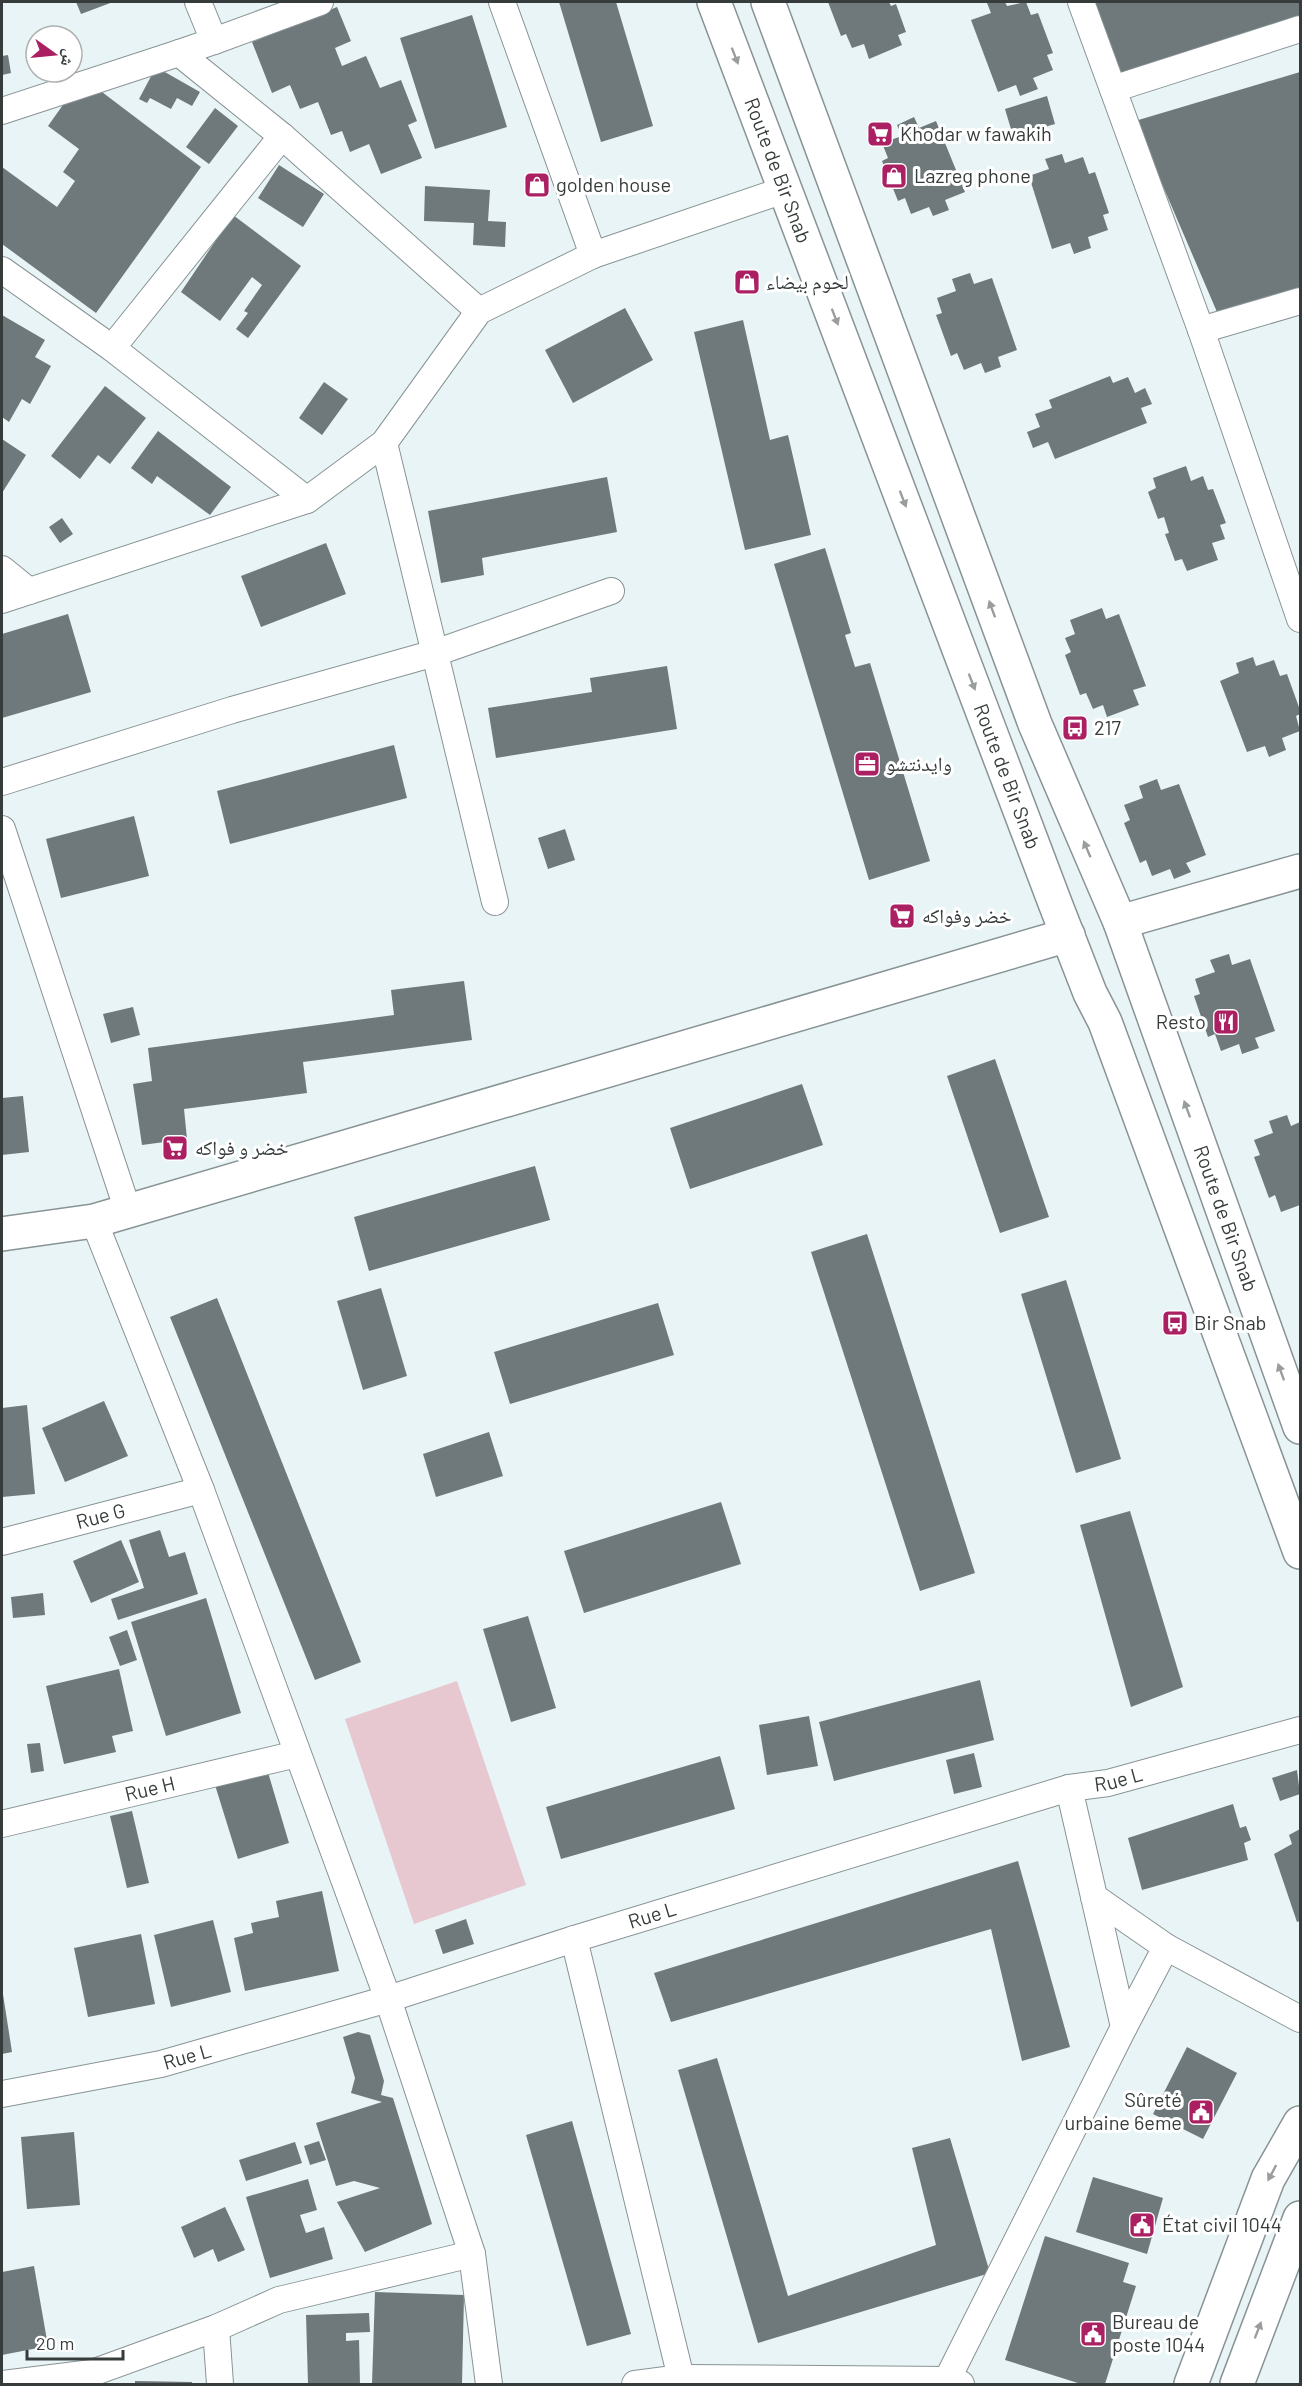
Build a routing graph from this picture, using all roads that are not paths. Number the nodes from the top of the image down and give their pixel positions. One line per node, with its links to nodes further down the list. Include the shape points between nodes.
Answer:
1 (198, 2): 8 (street)
2 (320, 2): 8 (street)
3 (502, 2): 14 (street)
4 (714, 2): 13 (main road, Route de Bir Snab, one-way to 13)
5 (768, 2): 32 (main road, Route de Bir Snab, one-way to 5, via 1035,724)
6 (1081, 2): 10 (street)
7 (1300, 29): 10 (street)
8 (214, 41): 9 (street)
9 (179, 53): 11 (street); 12 (street)
10 (1113, 89): 18 (street)
11 (2, 111)
12 (282, 136): 17 (street); 19 (street)
13 (786, 189): 14 (street); 34 (main road, Route de Bir Snab, one-way to 34)
14 (593, 255): 17 (street)
15 (2, 270): 19 (street)
16 (1300, 302): 18 (street)
17 (479, 310): 20 (street)
18 (1201, 330): 23 (street)
19 (112, 348): 21 (street)
20 (384, 443): 21 (street); 28 (street)
21 (307, 500): 24 (street)
22 (2, 569): 24 (street)
23 (1293, 577): 27 (street)
24 (29, 591): 26 (street)
25 (611, 591): 28 (street)
26 (2, 600)
27 (1300, 619)
28 (435, 653): 29 (street, via 232,710); 33 (street)
29 (2, 782)
30 (2, 829): 37 (street)
31 (1300, 871): 35 (main road)
32 (1105, 890): 34 (main road, via 1095,884 1083,884 1062,894); 35 (main road, Route de Bir Snab)
33 (495, 902)
34 (1055, 903): 36 (main road, Route de Bir Snab)
35 (1123, 930): 36 (main road, via 1105,957 1092,961); 40 (main road, Route de Bir Snab, one-way to 35)
36 (1073, 948): 37 (main road); 43 (main road, Route de Bir Snab, via 1109,1033)
37 (128, 1211): 38 (main road)
38 (94, 1221): 39 (main road); 41 (street)
39 (2, 1234)
40 (1300, 1427)
41 (201, 1490): 42 (street, Rue G); 45 (street)
42 (2, 1542)
43 (1300, 1552)
44 (1300, 1730): 46 (street, Rue L, via 1108,1783)
45 (297, 1754): 47 (street, Rue H); 51 (street)
46 (1069, 1788): 48 (street); 49 (street, Rue L)
47 (2, 1824)
48 (1095, 1897): 50 (street); 53 (street)
49 (574, 1939): 51 (street, Rue L); 59 (street)
50 (1166, 1947): 52 (street); 53 (street)
51 (387, 1999): 54 (street, Rue L, via 161,2064); 57 (street)
52 (1300, 2019)
53 (1124, 2027): 60 (street)
54 (2, 2094)
55 (1300, 2122): 61 (main road, one-way to 61, via 1268,2179)
56 (1300, 2218): 66 (main road, one-way to 56)
57 (472, 2254): 58 (street, via 279,2300); 64 (street)
58 (216, 2328): 62 (street, via 92,2373); 63 (street)
59 (681, 2378): 60 (street); 65 (street)
60 (954, 2382)
61 (1196, 2383)
62 (3, 2385)
63 (220, 2385)
64 (489, 2385)
65 (635, 2385)
66 (1237, 2385)

